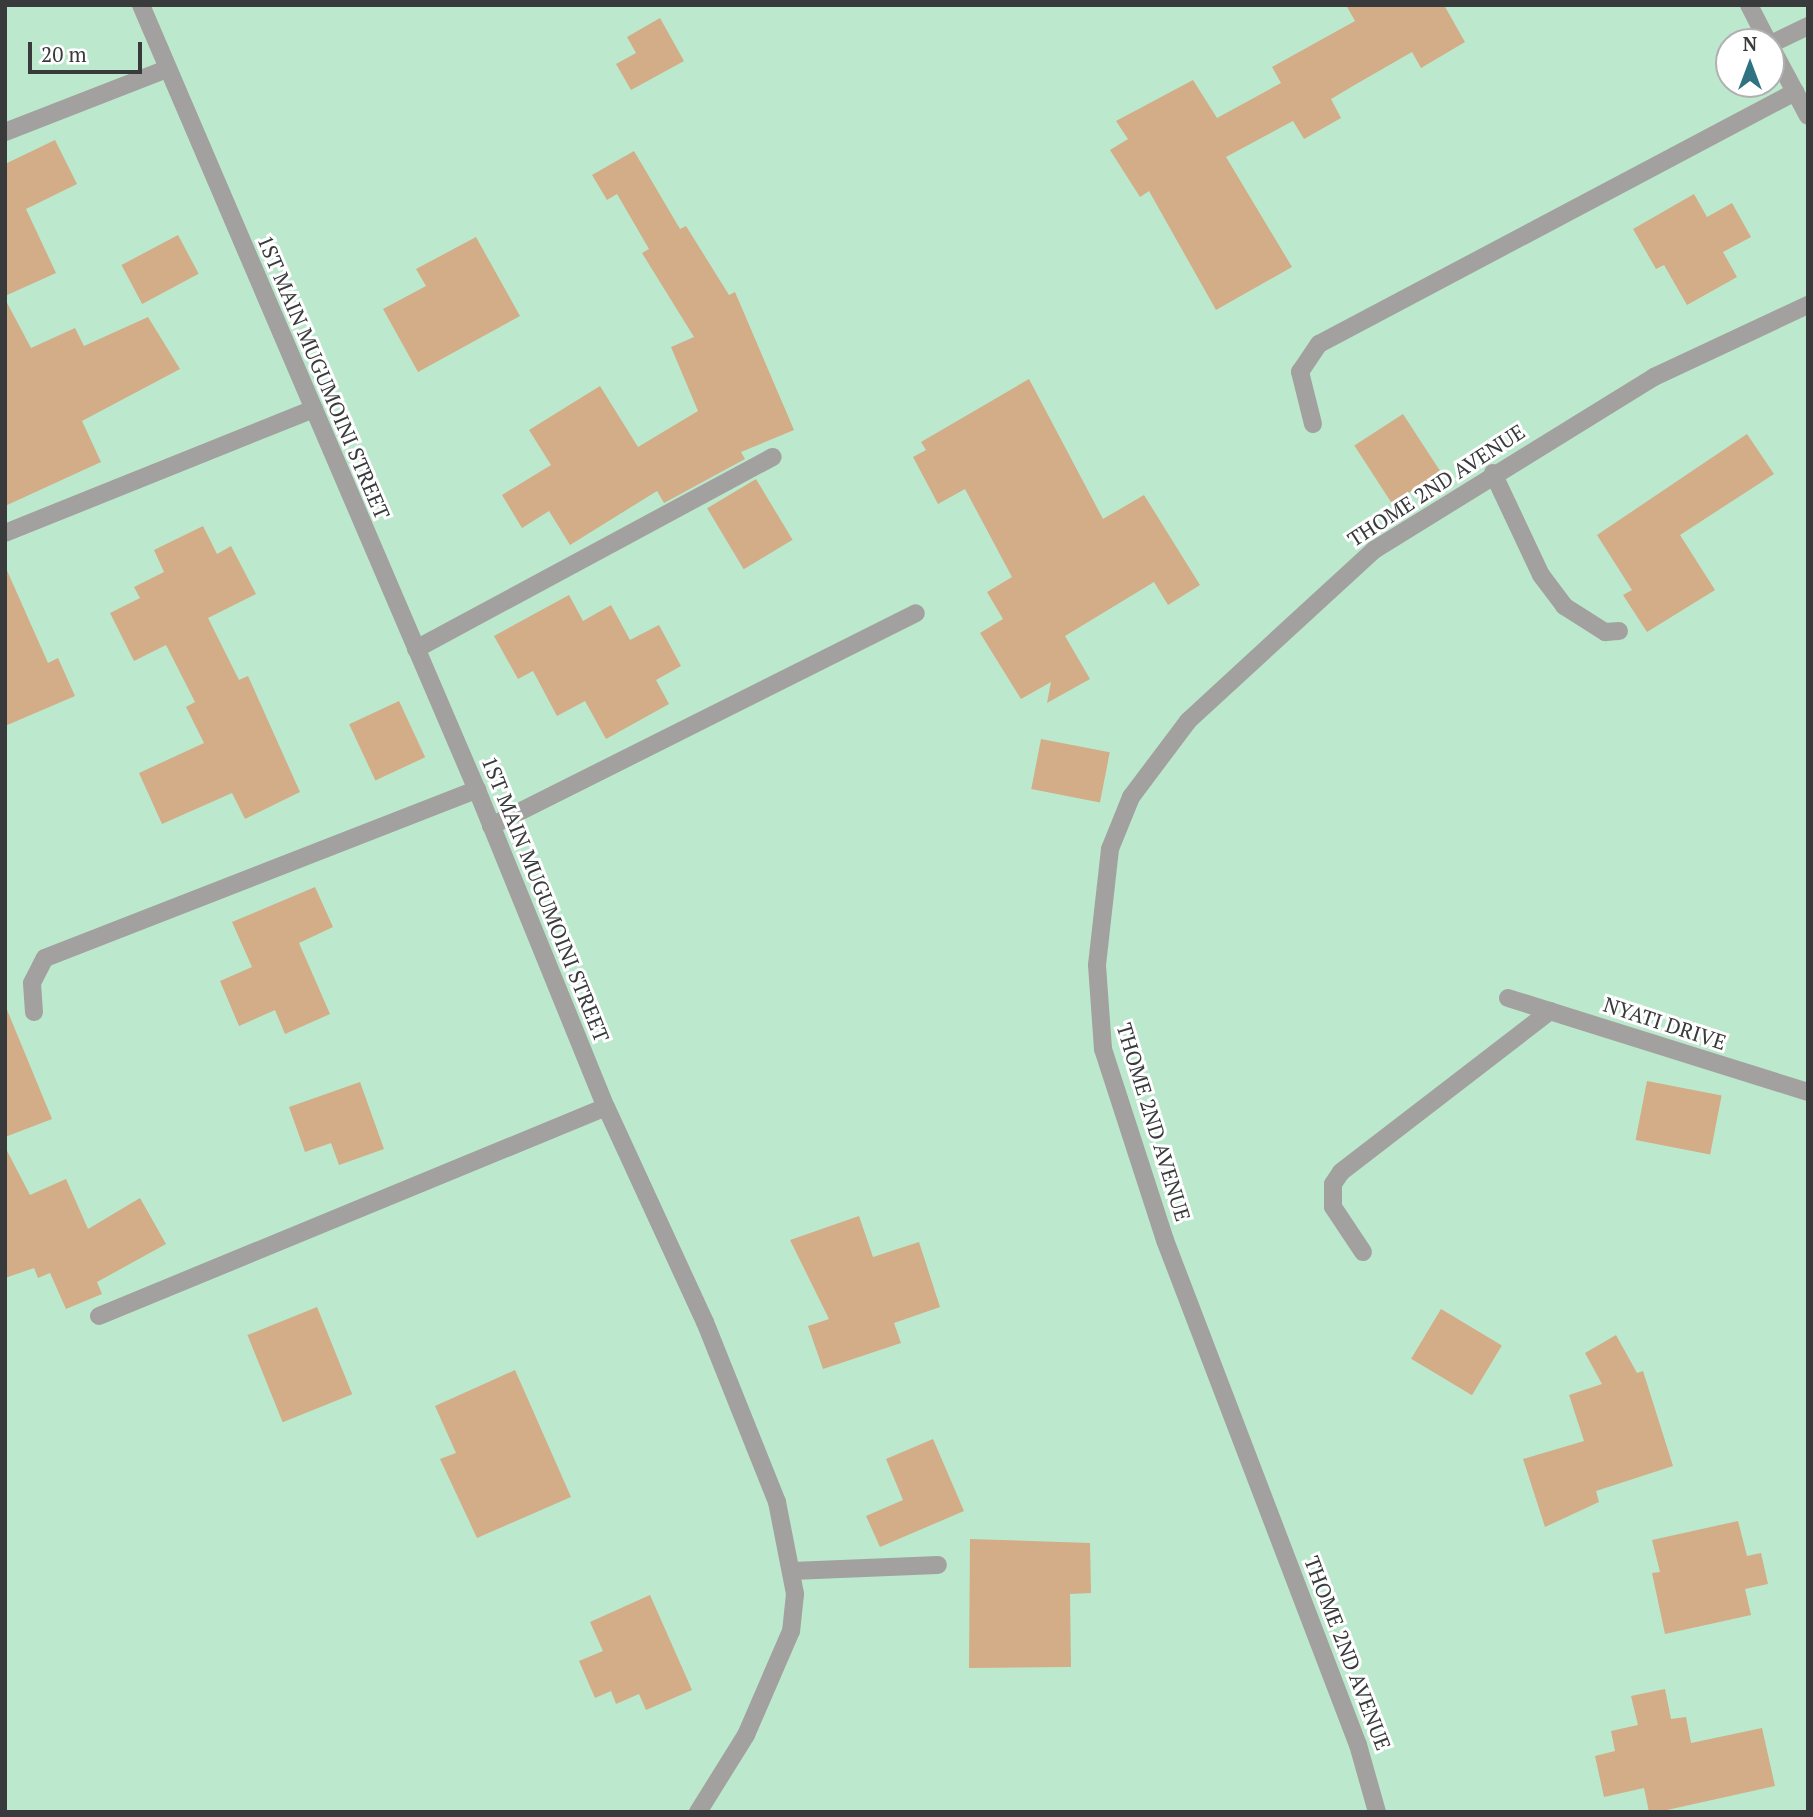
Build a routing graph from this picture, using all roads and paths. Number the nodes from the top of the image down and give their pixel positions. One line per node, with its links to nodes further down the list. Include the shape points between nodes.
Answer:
1 (142, 5): 6 (street, 1ST MAIN MUGUMOINI STREET)
2 (1749, 5): 4 (street)
3 (1808, 26): 5 (street)
4 (1761, 28)
5 (1785, 38)
6 (167, 69): 10 (street); 12 (street, 1ST MAIN MUGUMOINI STREET)
7 (1785, 74): 8 (street)
8 (1795, 93): 9 (street); 13 (street, via 1319,344 1300,372)
9 (1808, 116)
10 (5, 131)
11 (1808, 305): 15 (street, THOME 2ND AVENUE, via 1654,377)
12 (314, 409): 16 (street); 19 (street, 1ST MAIN MUGUMOINI STREET)
13 (1312, 424)
14 (773, 457): 19 (street)
15 (1493, 472): 18 (street, via 1541,575 1564,606 1605,632); 32 (street, THOME 2ND AVENUE, via 1374,550 1188,722 1132,797 1110,849 1100,910 1097,1008 1103,1049 1165,1240 1359,1745)
16 (5, 533)
17 (916, 613): 21 (street)
18 (1619, 631)
19 (416, 649): 20 (street, 1ST MAIN MUGUMOINI STREET)
20 (477, 790): 21 (street, 1ST MAIN MUGUMOINI STREET); 24 (street, via 44,958 32,983)
21 (491, 826): 26 (street, 1ST MAIN MUGUMOINI STREET)
22 (1508, 998): 23 (street, NYATI DRIVE)
23 (1550, 1011): 25 (street, NYATI DRIVE); 27 (street, via 1341,1172 1333,1184 1333,1207)
24 (34, 1012)
25 (1808, 1092)
26 (606, 1107): 28 (street); 30 (street, 1ST MAIN MUGUMOINI STREET, via 739,1406 777,1502)
27 (1363, 1252)
28 (99, 1316)
29 (938, 1565): 30 (street)
30 (792, 1571): 31 (street, 1ST MAIN MUGUMOINI STREET, via 795,1594 787,1641 746,1735)
31 (698, 1812)
32 (1377, 1812)

